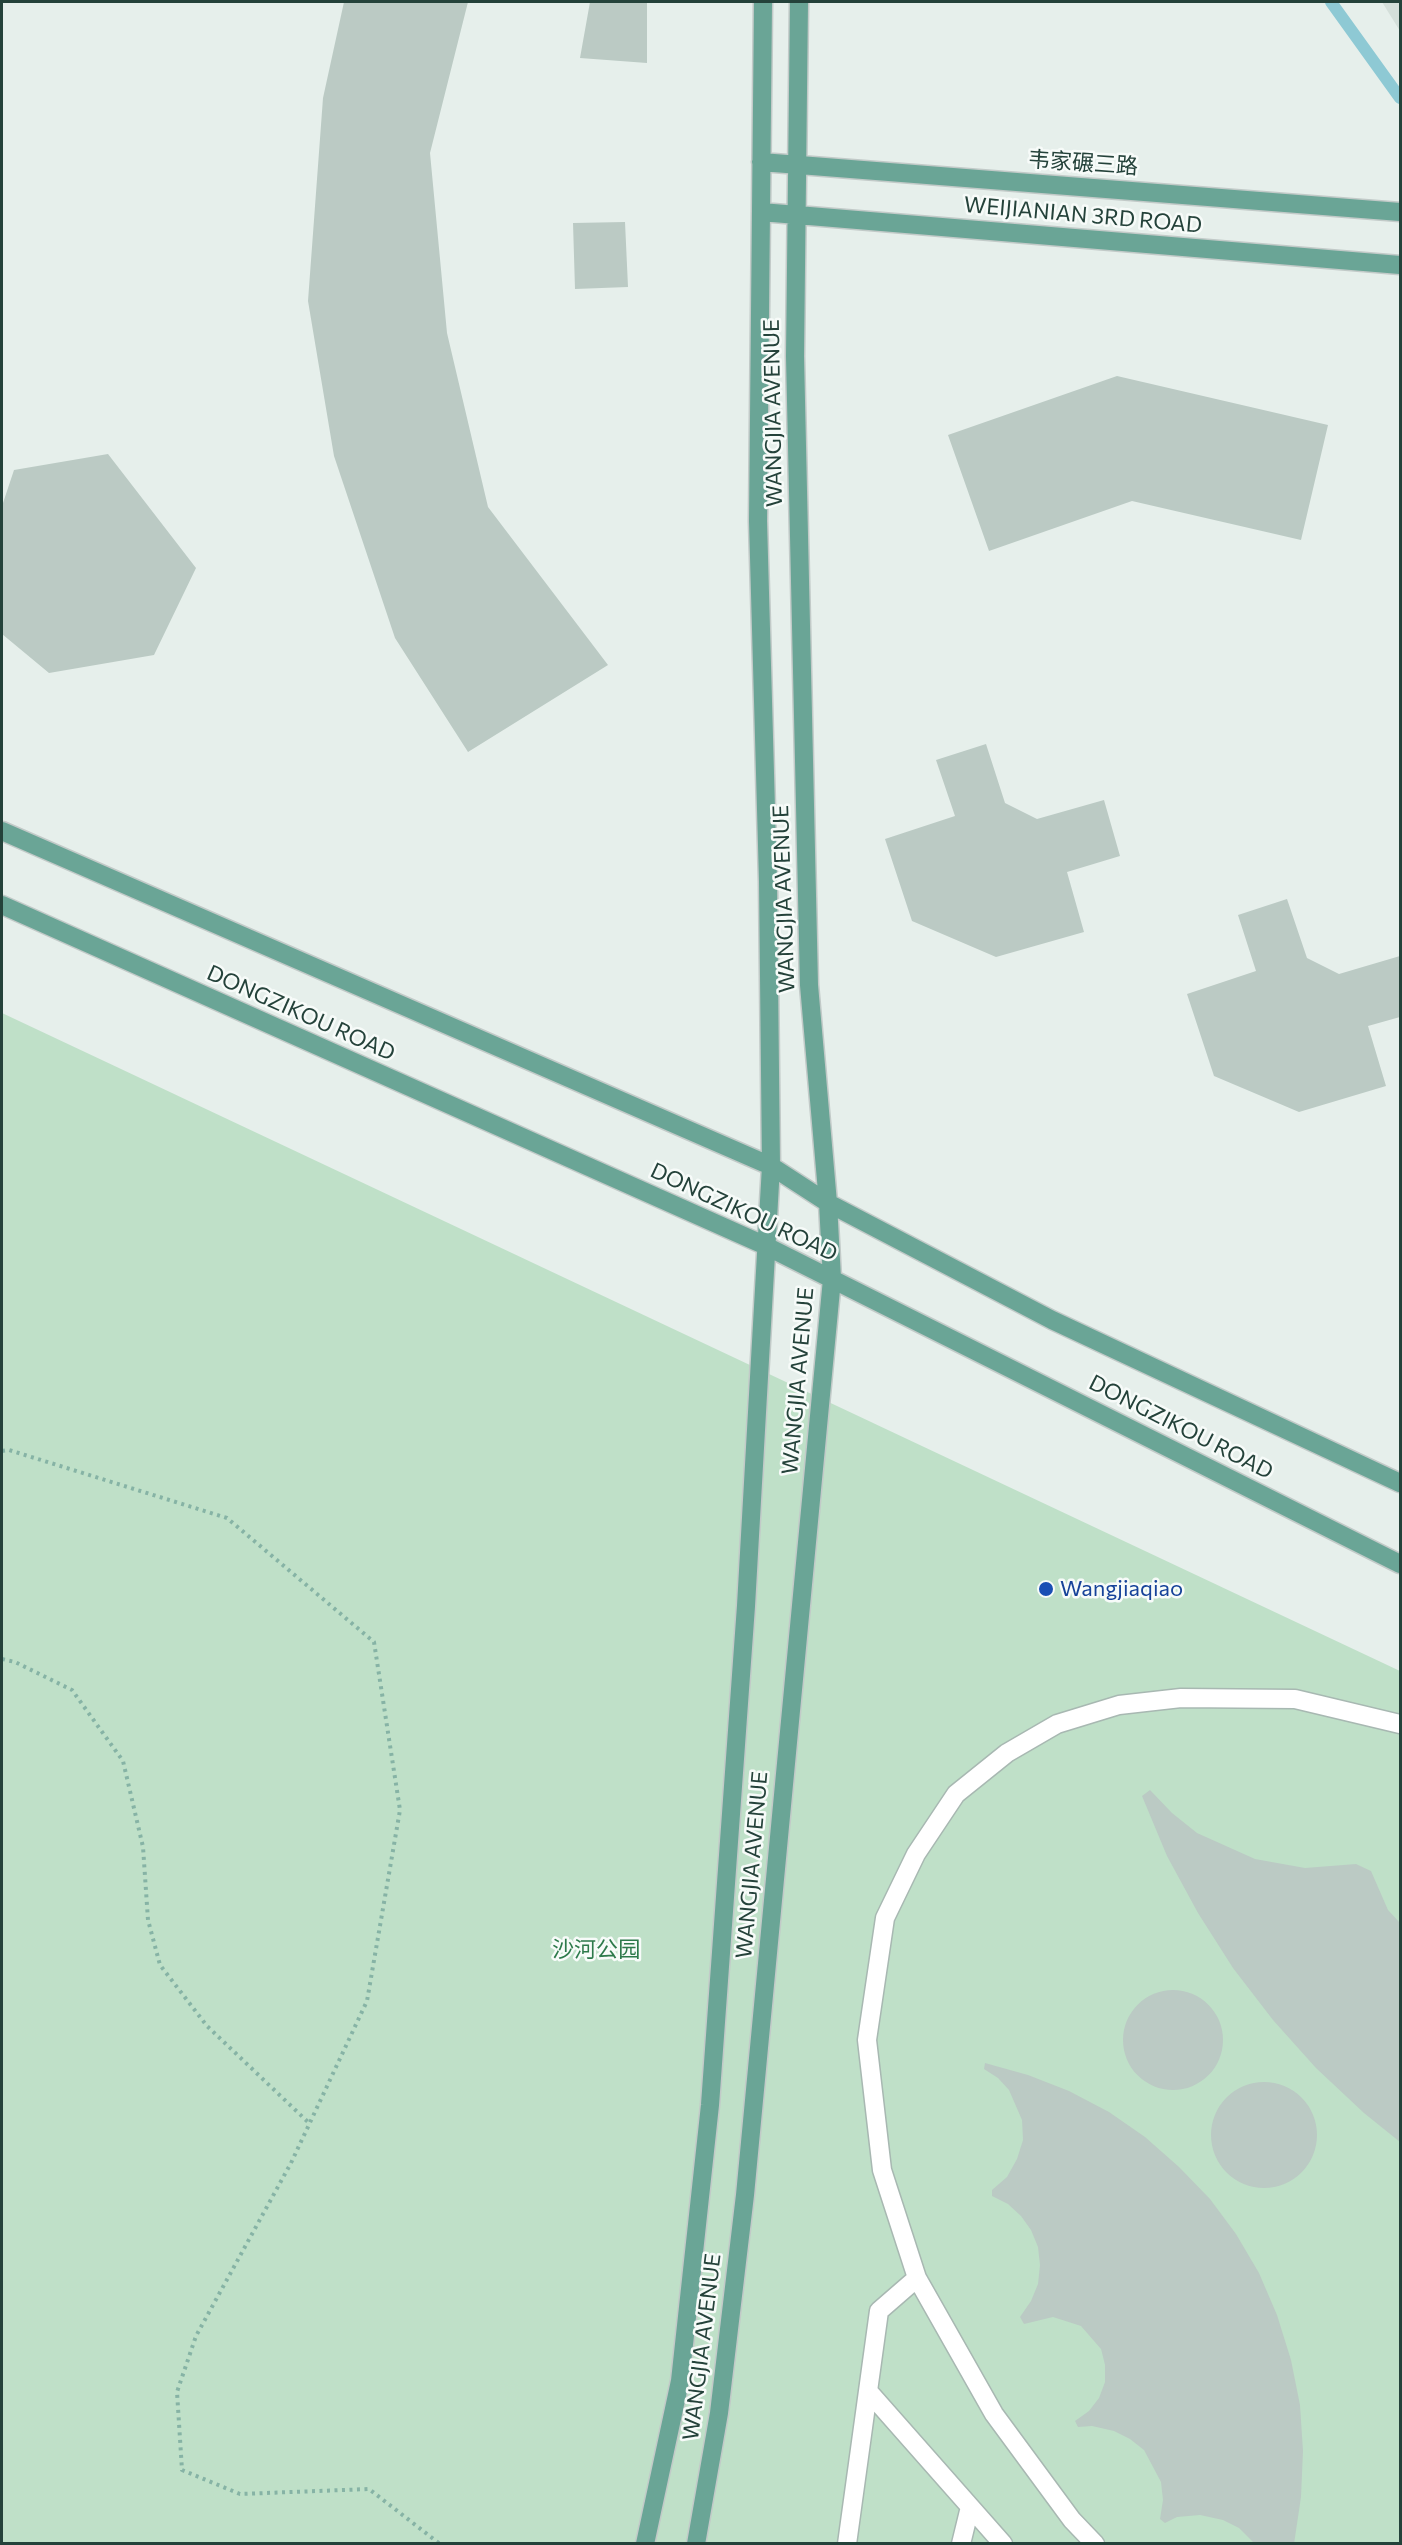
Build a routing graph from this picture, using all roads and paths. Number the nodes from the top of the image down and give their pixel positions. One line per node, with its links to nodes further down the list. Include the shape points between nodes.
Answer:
1 (763, 2): 3 (main road, WANGJIA AVENUE)
2 (799, 2): 4 (main road, WANGJIA AVENUE)
3 (762, 162): 4 (main road, 韦家碾三路); 5 (main road, WANGJIA AVENUE)
4 (797, 165): 6 (main road, 韦家碾三路); 7 (main road, WANGJIA AVENUE)
5 (761, 212): 7 (main road, WEIJIANIAN 3RD ROAD); 11 (main road, WANGJIA AVENUE, via 758,521)
6 (1401, 212)
7 (796, 215): 8 (main road, WEIJIANIAN 3RD ROAD); 12 (main road, WANGJIA AVENUE, via 795,356 809,985)
8 (1401, 265)
9 (2, 831): 11 (main road, DONGZIKOU ROAD)
10 (2, 905): 13 (main road, DONGZIKOU ROAD)
11 (771, 1166): 12 (main road, DONGZIKOU ROAD); 13 (main road, WANGJIA AVENUE)
12 (828, 1203): 14 (main road, WANGJIA AVENUE); 16 (main road, DONGZIKOU ROAD, via 1052,1320)
13 (764, 1245): 14 (main road, DONGZIKOU ROAD); 25 (main road, WANGJIA AVENUE, via 746,1606 710,2105 680,2381)
14 (832, 1280): 17 (main road, DONGZIKOU ROAD); 26 (main road, WANGJIA AVENUE, via 745,2195 719,2413)
15 (2, 1451): 20 (path, via 227,1518 374,1642 400,1810 367,2001)
16 (1401, 1483)
17 (1401, 1564)
18 (2, 1659): 20 (path, via 72,1690 123,1761 143,1847 148,1920 160,1965 207,2026)
19 (1401, 1724): 21 (lane, via 1295,1699 1181,1698 1119,1705 1058,1724 1006,1753 956,1794 916,1854 885,1918 867,2040 882,2170)
20 (309, 2123): 24 (path, via 196,2336 177,2392 182,2470 240,2494 369,2490)
21 (917, 2278): 22 (lane, via 879,2312); 30 (lane, via 994,2414 1072,2520)
22 (868, 2391): 23 (lane); 27 (lane)
23 (970, 2507): 28 (lane); 29 (lane)
24 (440, 2544)
25 (645, 2544)
26 (696, 2544)
27 (847, 2544)
28 (961, 2544)
29 (1003, 2544)
30 (1095, 2544)

